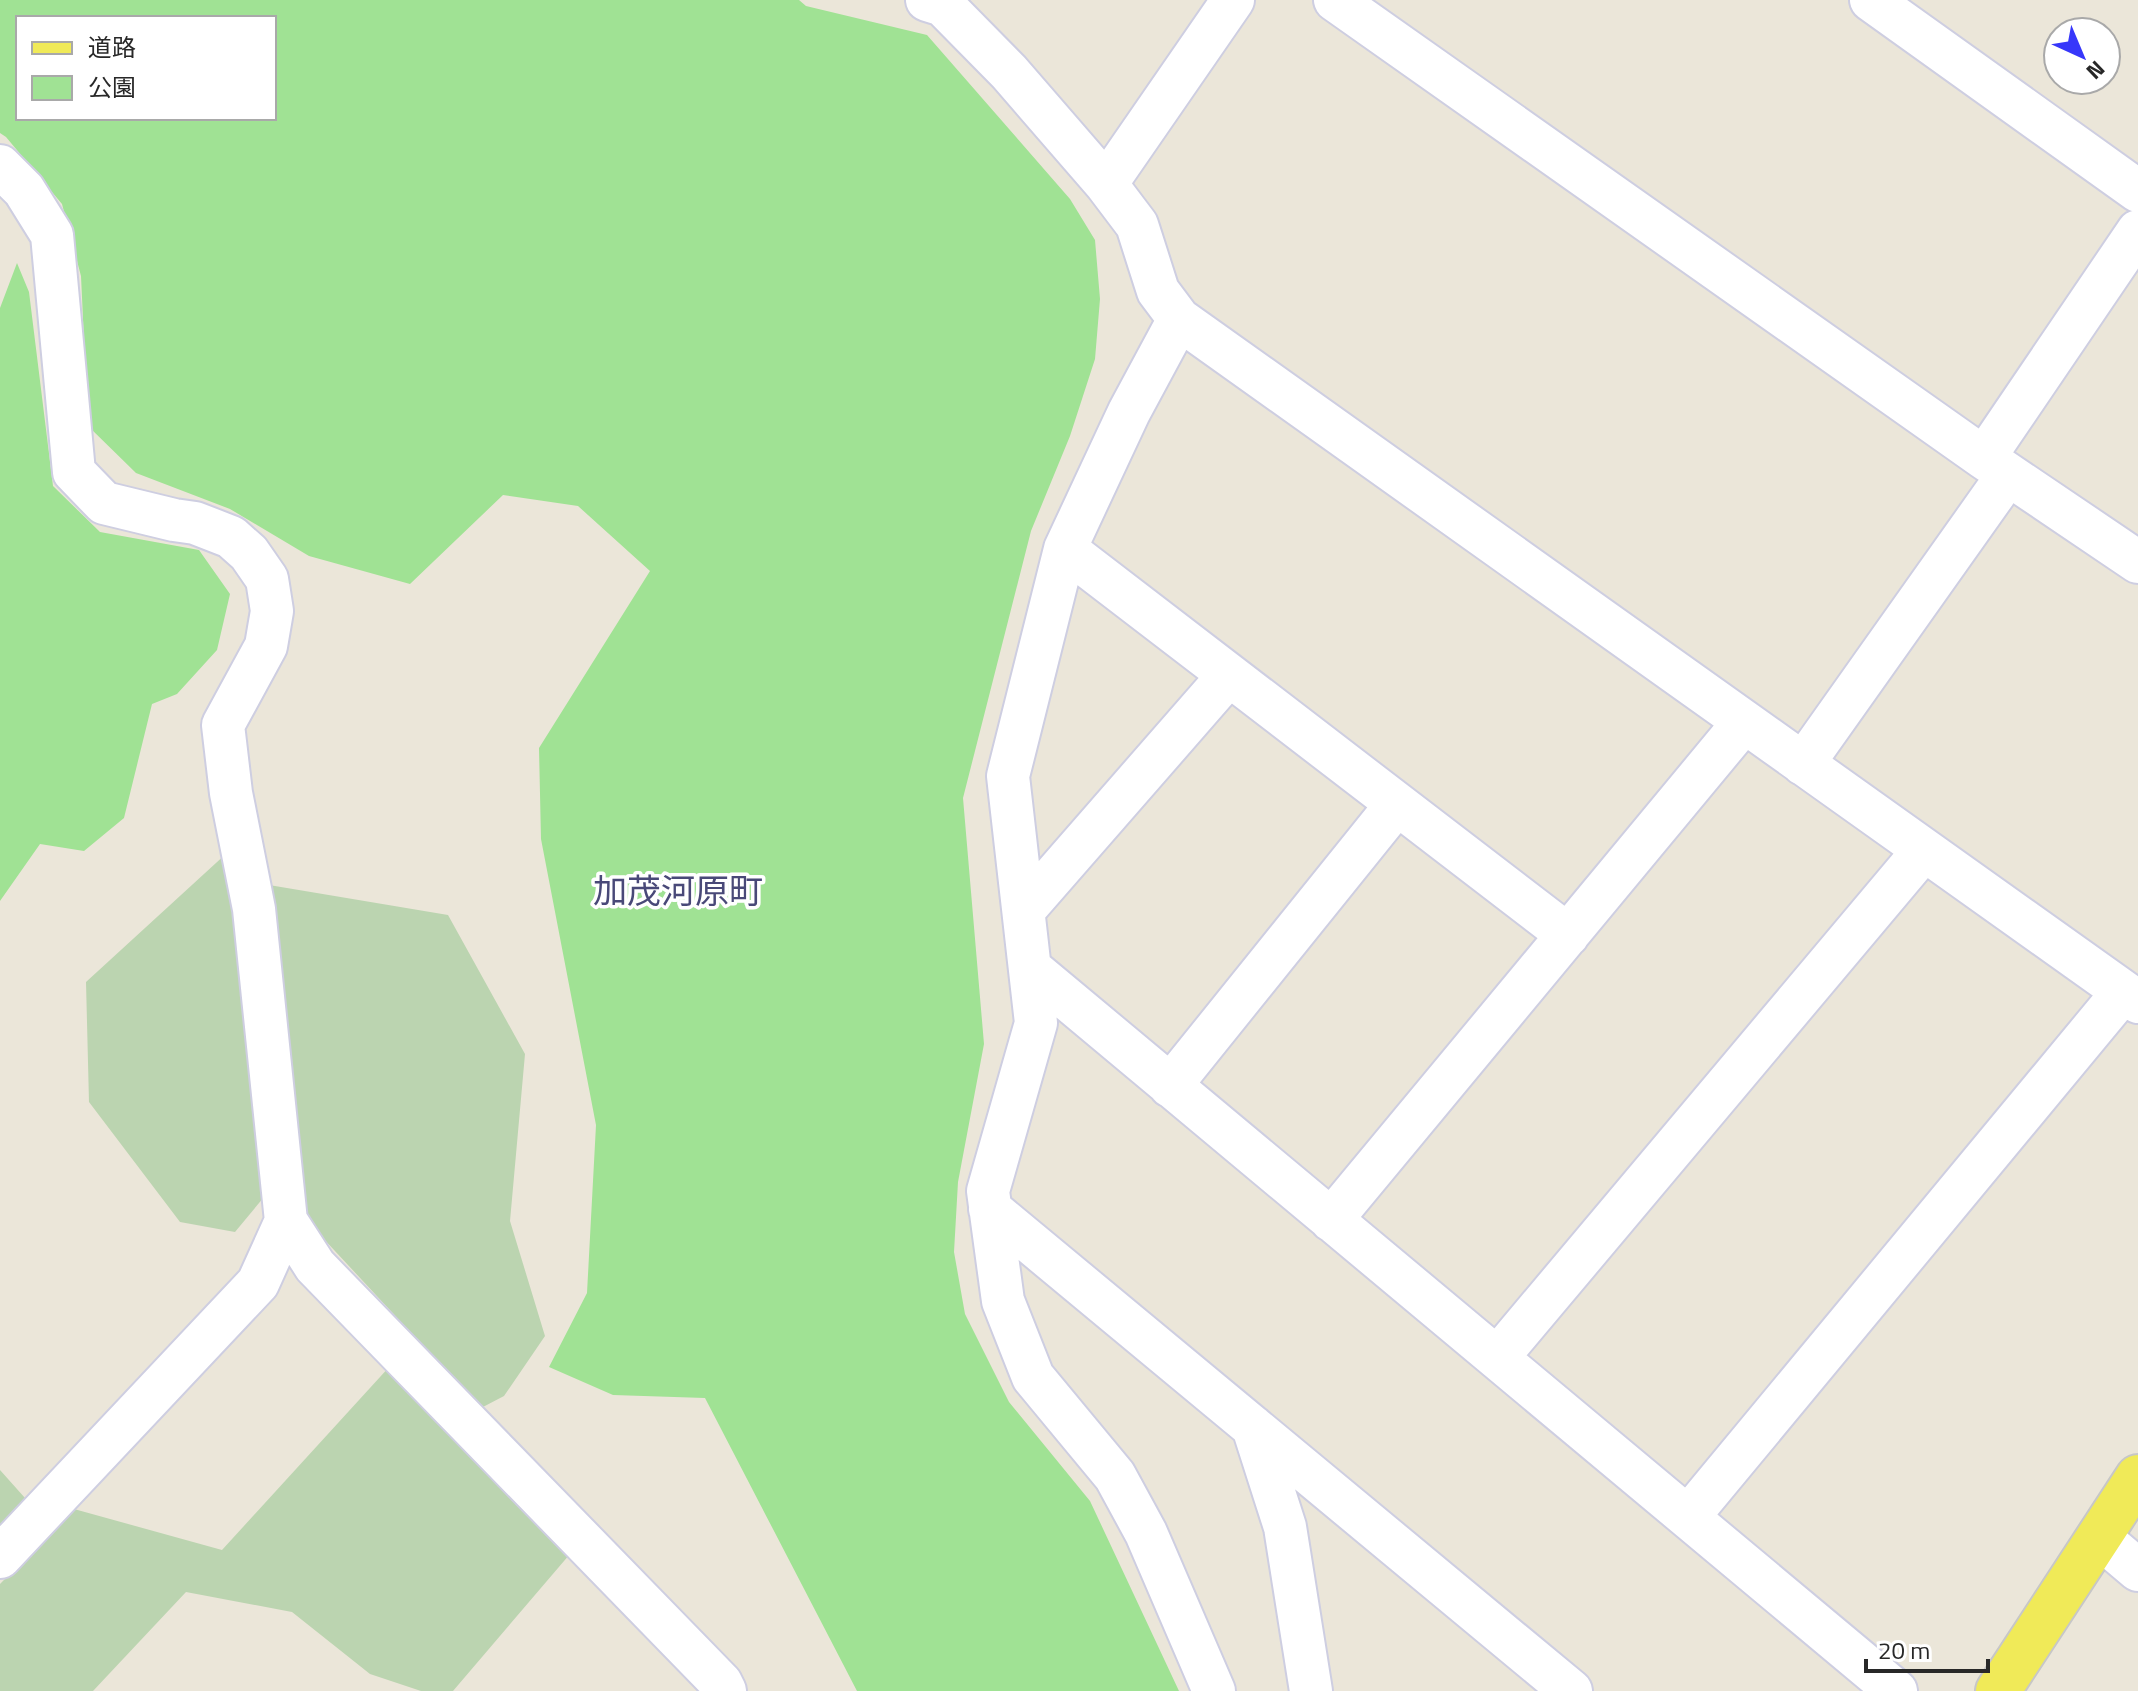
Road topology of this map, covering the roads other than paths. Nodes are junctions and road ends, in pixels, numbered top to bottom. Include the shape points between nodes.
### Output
1 (927, 0) edge
2 (1233, 0) edge
3 (1335, 0) edge
4 (1871, 0) edge
5 (1914, 12) edge
6 (0, 166) edge
7 (1106, 184) junction
8 (2138, 191) edge
9 (2138, 231) edge
10 (1179, 319) junction
11 (1989, 475) junction
12 (1065, 549) junction
13 (2138, 562) edge
14 (1229, 675) junction
15 (1744, 722) junction
16 (1803, 764) junction
17 (1397, 804) junction
18 (1924, 850) junction
19 (1024, 910) junction
20 (1568, 935) junction
21 (1030, 968) junction
22 (2130, 997) edge
23 (1170, 1086) junction
24 (990, 1209) junction
25 (1331, 1220) junction
26 (286, 1221) junction
27 (1497, 1358) junction
28 (1253, 1427) junction
29 (2138, 1477) edge
30 (1688, 1517) junction
31 (2099, 1537) junction
32 (0, 1557) edge
33 (2138, 1570) edge
34 (725, 1691) edge
35 (1214, 1691) edge
36 (1311, 1691) edge
37 (1571, 1691) edge
38 (1896, 1691) edge
39 (1998, 1691) edge

1 - 7 street via 943,5 1009,72
2 - 7 street
3 - 11 street
4 - 5 street
5 - 8 street
6 - 26 street via 24,190 52,235 74,472 104,503 195,523 231,537 267,579 272,611 266,646 223,725 254,909
7 - 10 street via 1137,225 1158,291
9 - 11 street
10 - 12 street
10 - 15 street
11 - 13 street
11 - 16 street
12 - 14 street
12 - 19 street via 1008,776
14 - 17 street
14 - 19 street
15 - 16 street
15 - 20 street
16 - 18 street
17 - 20 street
17 - 23 street
18 - 22 street
18 - 27 street
19 - 21 street
20 - 25 street
21 - 23 street
21 - 24 street via 1036,1023 988,1191
22 - 30 street
23 - 25 street
24 - 28 street
24 - 35 street via 1003,1301 1033,1377 1115,1476 1146,1533
25 - 27 street
26 - 32 street via 258,1283
26 - 34 street via 315,1266
27 - 30 street
28 - 36 street via 1285,1527
28 - 37 street
29 - 31 main road
30 - 38 street
31 - 33 street
31 - 39 main road

